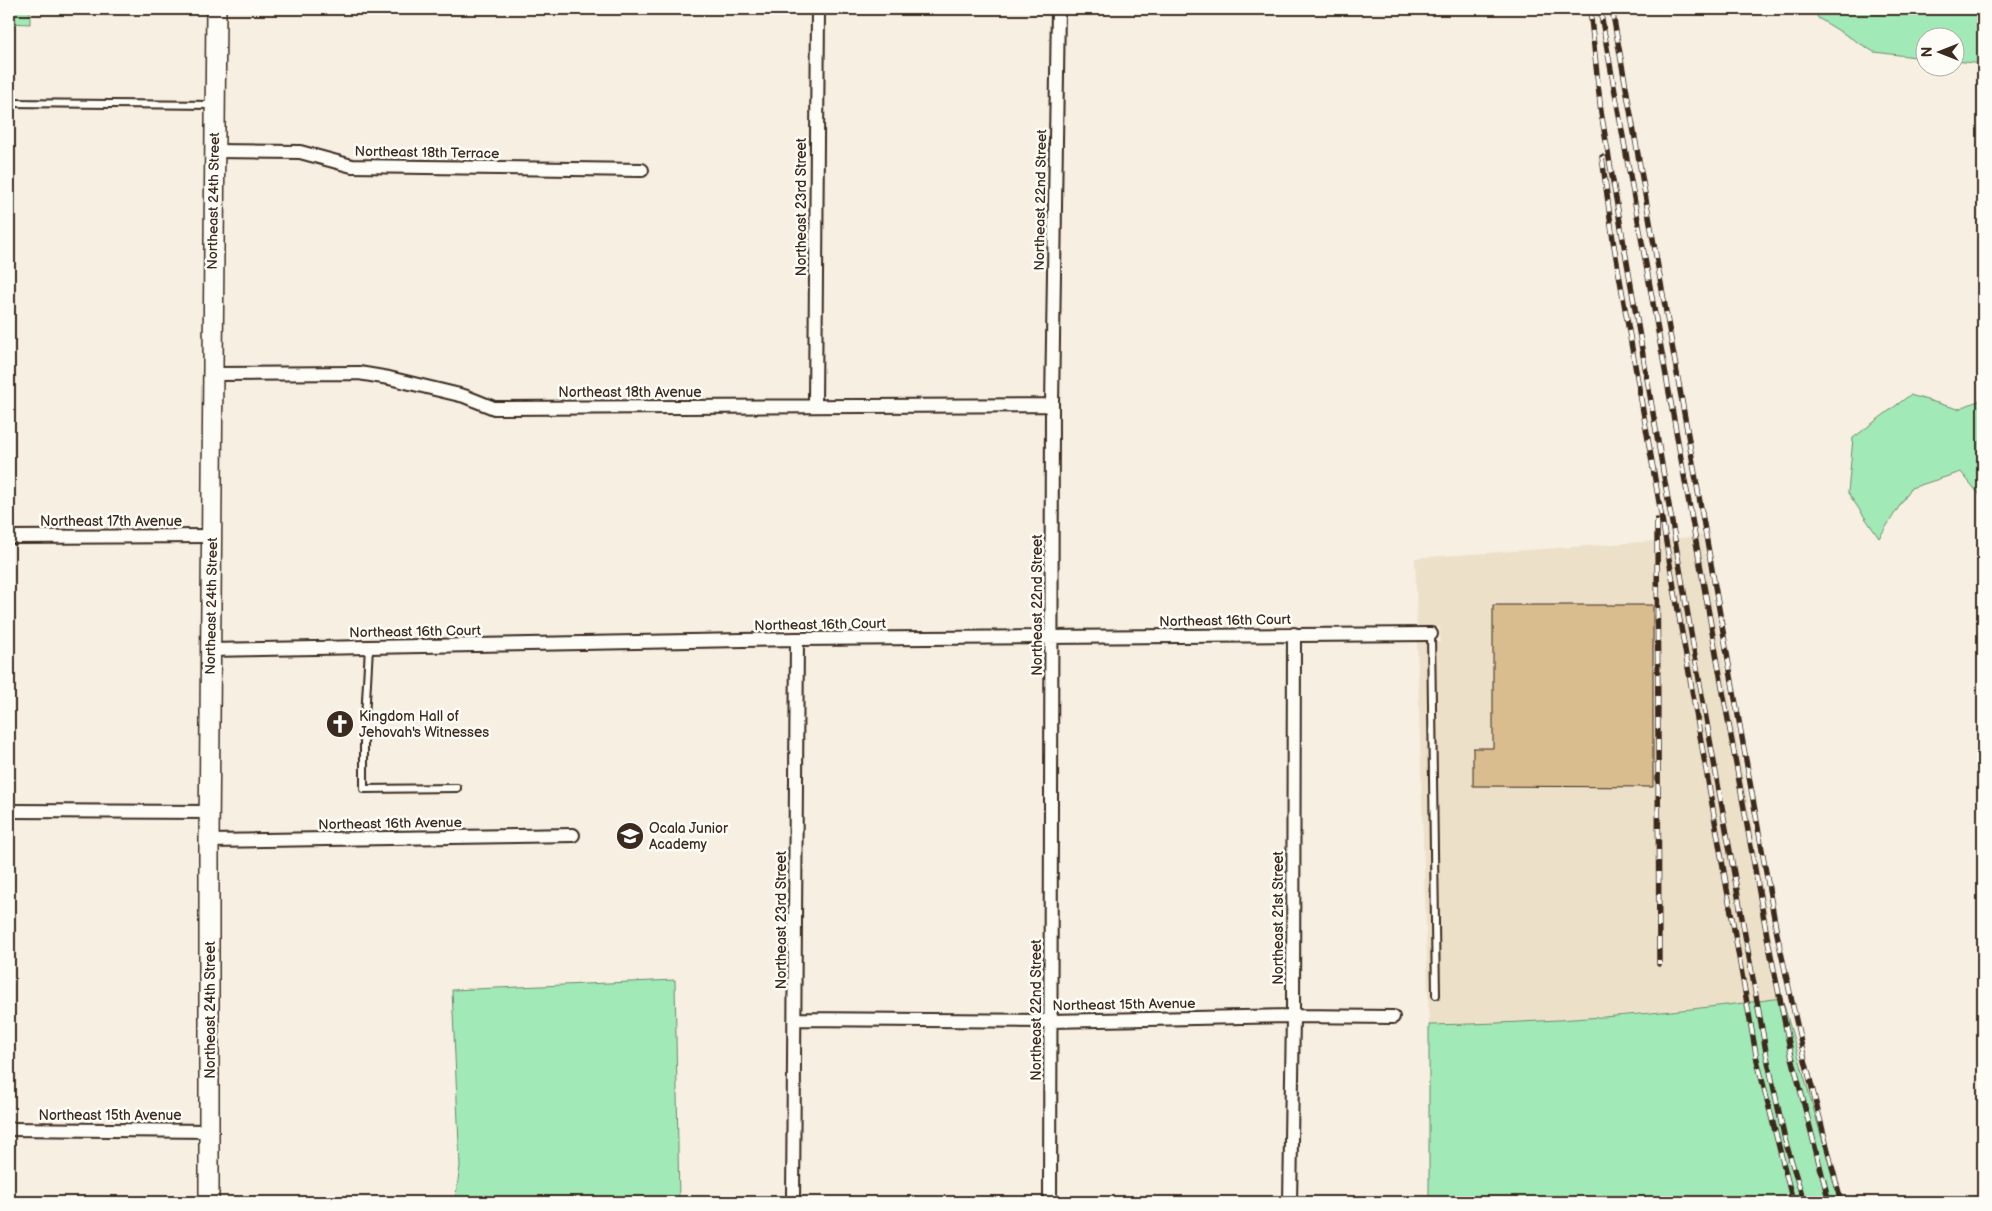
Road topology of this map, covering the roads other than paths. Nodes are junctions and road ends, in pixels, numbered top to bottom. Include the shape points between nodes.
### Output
1 (216, 9) edge
2 (818, 9) edge
3 (1058, 9) edge
4 (9, 104) edge
5 (214, 105) junction
6 (214, 151) junction
7 (642, 170) dead end
8 (212, 374) junction
9 (1052, 405) junction
10 (814, 406) junction
11 (213, 536) junction
12 (9, 537) edge
13 (1294, 634) junction
14 (1431, 634) joint
15 (1052, 637) junction
16 (797, 639) junction
17 (369, 647) junction
18 (210, 650) junction
19 (365, 718) dead end
20 (364, 739) dead end
21 (456, 788) dead end
22 (9, 811) edge
23 (210, 812) junction
24 (572, 834) dead end
25 (209, 841) junction
26 (1436, 995) dead end
27 (1293, 1016) junction
28 (1393, 1017) dead end
29 (795, 1019) junction
30 (1050, 1021) junction
31 (9, 1129) edge
32 (210, 1131) junction
33 (209, 1202) edge
34 (793, 1202) edge
35 (1050, 1202) edge
36 (1290, 1202) edge

1 - 5 street, Northeast 24th Street
2 - 10 street, Northeast 23rd Street
3 - 9 street, Northeast 22nd Street
4 - 5 lane
5 - 6 street, Northeast 24th Street
6 - 7 street, Northeast 18th Terrace via 300,152 352,166
6 - 8 street, Northeast 24th Street
8 - 10 street, Northeast 18th Avenue via 359,373 464,396 494,408
8 - 11 street, Northeast 24th Street
9 - 10 street, Northeast 18th Avenue
9 - 15 street, Northeast 22nd Street
11 - 12 street, Northeast 17th Avenue
11 - 18 street, Northeast 24th Street
13 - 14 street, Northeast 16th Court
13 - 15 street, Northeast 16th Court
13 - 27 street, Northeast 21st Street
14 - 26 lane
15 - 16 street, Northeast 16th Court
15 - 30 street, Northeast 22nd Street
16 - 17 street, Northeast 16th Court
16 - 29 street, Northeast 23rd Street
17 - 18 street, Northeast 16th Court
17 - 19 lane
18 - 23 street, Northeast 24th Street
20 - 21 lane via 364,789
22 - 23 street
23 - 25 street, Northeast 24th Street
24 - 25 street, Northeast 16th Avenue
25 - 32 street, Northeast 24th Street
27 - 28 street, Northeast 15th Avenue
27 - 30 street, Northeast 15th Avenue
27 - 36 street, Northeast 21st Street
29 - 30 street, Northeast 15th Avenue
29 - 34 street, Northeast 23rd Street
30 - 35 street, Northeast 22nd Street
31 - 32 street, Northeast 15th Avenue
32 - 33 street, Northeast 24th Street

